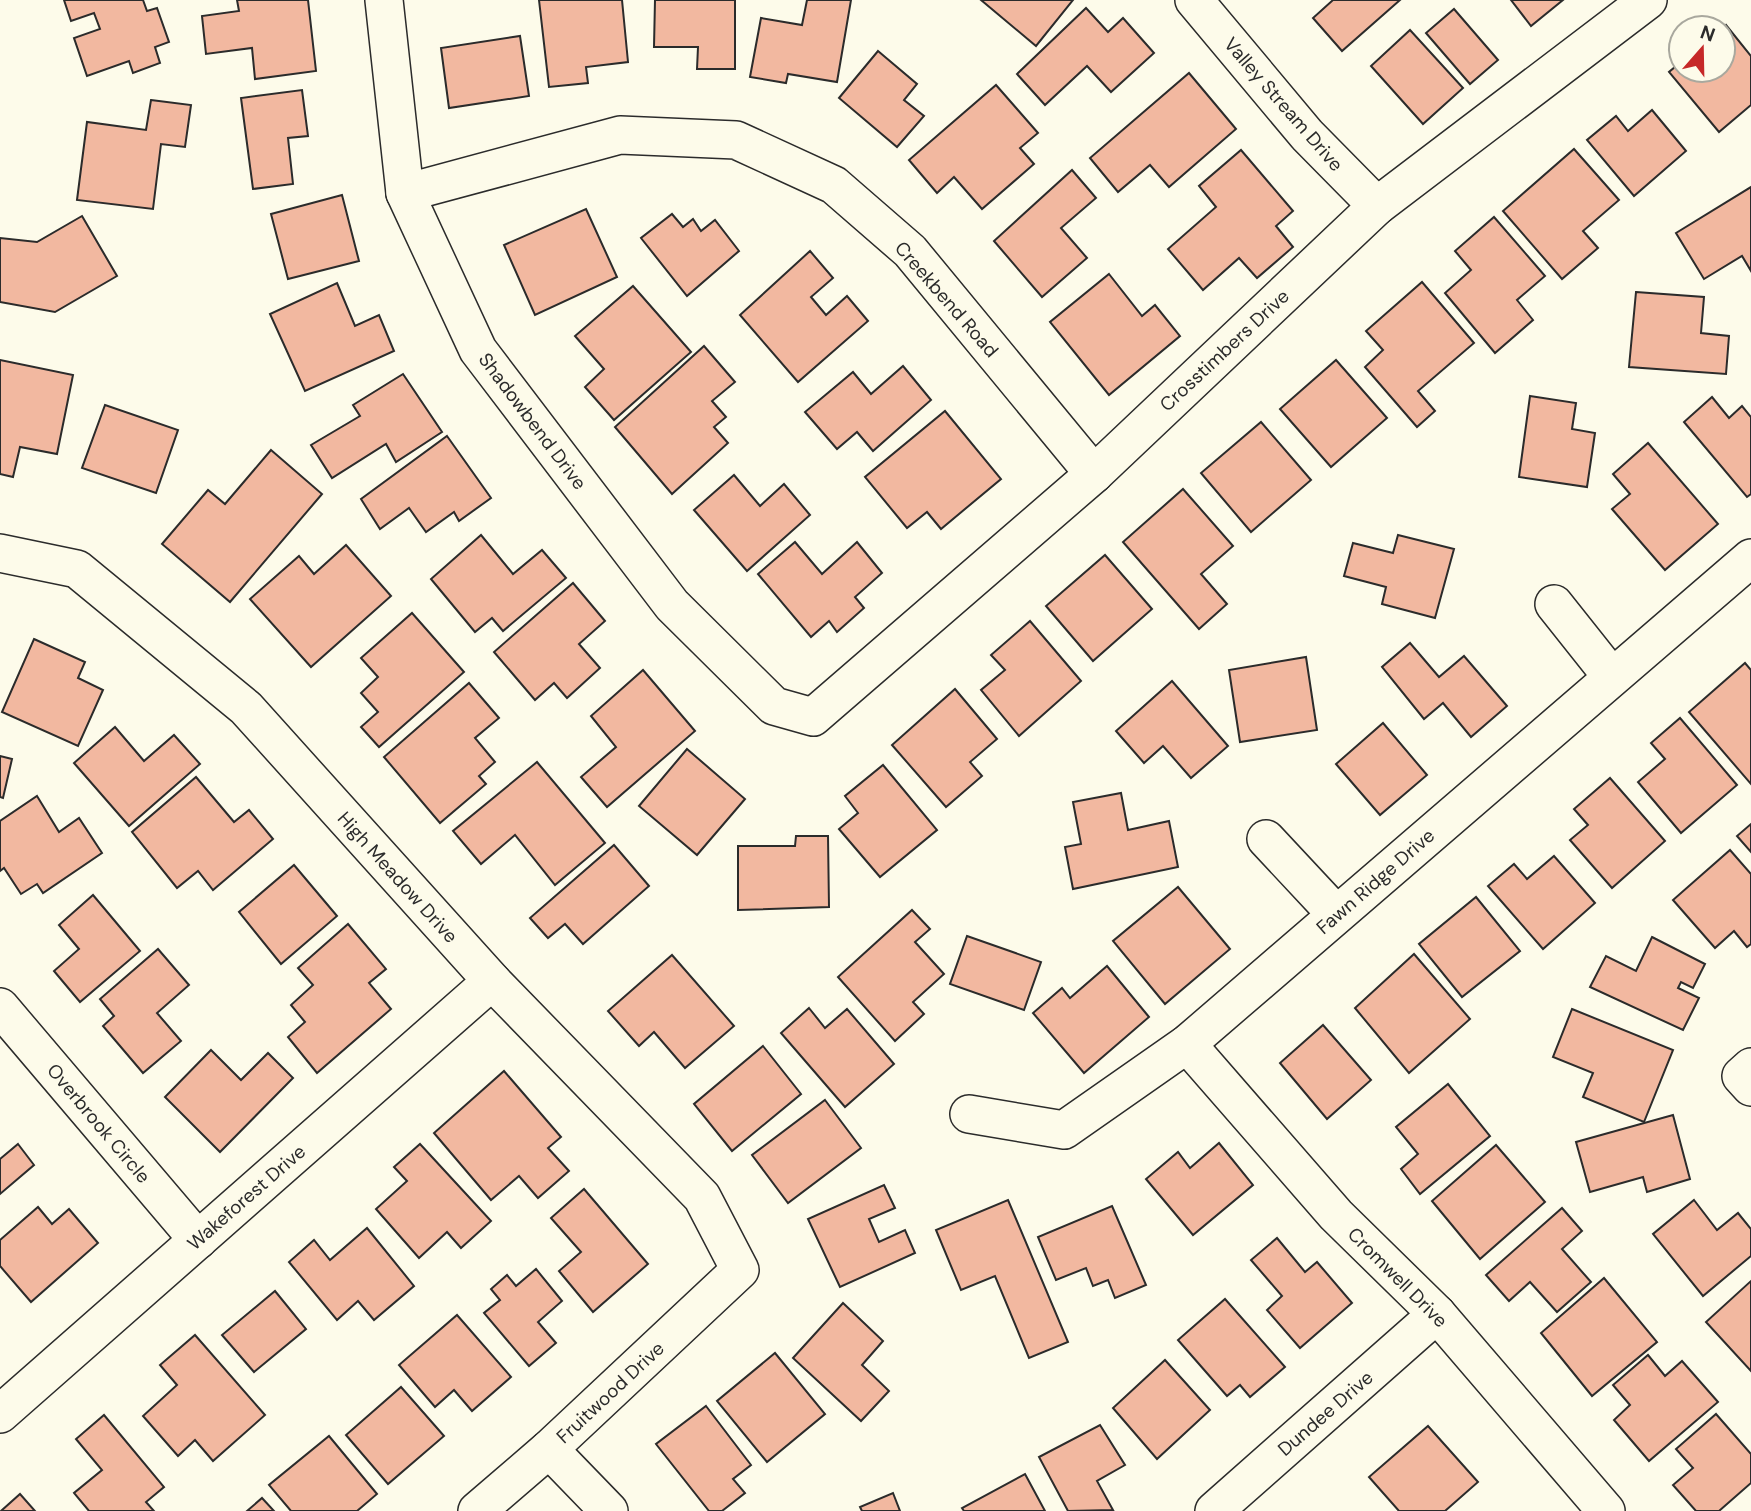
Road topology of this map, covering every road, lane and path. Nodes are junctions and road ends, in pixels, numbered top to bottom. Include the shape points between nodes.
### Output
1 (384, 0) edge
2 (1194, 0) edge
3 (1648, 0) edge
4 (405, 193) junction
5 (1377, 206) junction
6 (1094, 474) junction
7 (0, 553) edge
8 (1751, 558) edge
9 (1554, 604) dead end
10 (1612, 677) junction
11 (813, 717) joint
12 (1266, 839) dead end
13 (1336, 914) junction
14 (492, 981) junction
15 (0, 1007) edge
16 (1187, 1044) junction
17 (969, 1114) dead end
18 (198, 1240) junction
19 (740, 1270) joint
20 (1437, 1314) junction
21 (0, 1414) edge
22 (549, 1449) junction
23 (477, 1511) edge
24 (609, 1511) edge
25 (1214, 1511) edge
26 (1606, 1511) edge

1 - 4 street, Shadowbend Drive
2 - 5 street, Valley Stream Drive via 1307,135
3 - 5 street, Crosstimbers Drive
4 - 6 street, Creekbend Road via 620,135 736,140 834,185 910,251
4 - 11 street, Shadowbend Drive via 478,351 672,605 774,706
5 - 6 street, Crosstimbers Drive
6 - 11 street, Crosstimbers Drive
7 - 14 street, High Meadow Drive via 77,569 246,708
8 - 10 street, Fawn Ridge Drive
9 - 10 street
10 - 13 street, Fawn Ridge Drive
12 - 13 street
13 - 16 street, Fawn Ridge Drive
14 - 18 street, Wakeforest Drive
14 - 19 street, High Meadow Drive via 702,1197
15 - 18 street, Overbrook Circle
16 - 17 street, Fawn Ridge Drive via 1063,1130
16 - 20 street, Cromwell Drive via 1336,1214
18 - 21 street, Wakeforest Drive
19 - 22 street, Fruitwood Drive
20 - 25 street, Dundee Drive
20 - 26 street, Cromwell Drive
22 - 23 street, Fruitwood Drive
22 - 24 street

